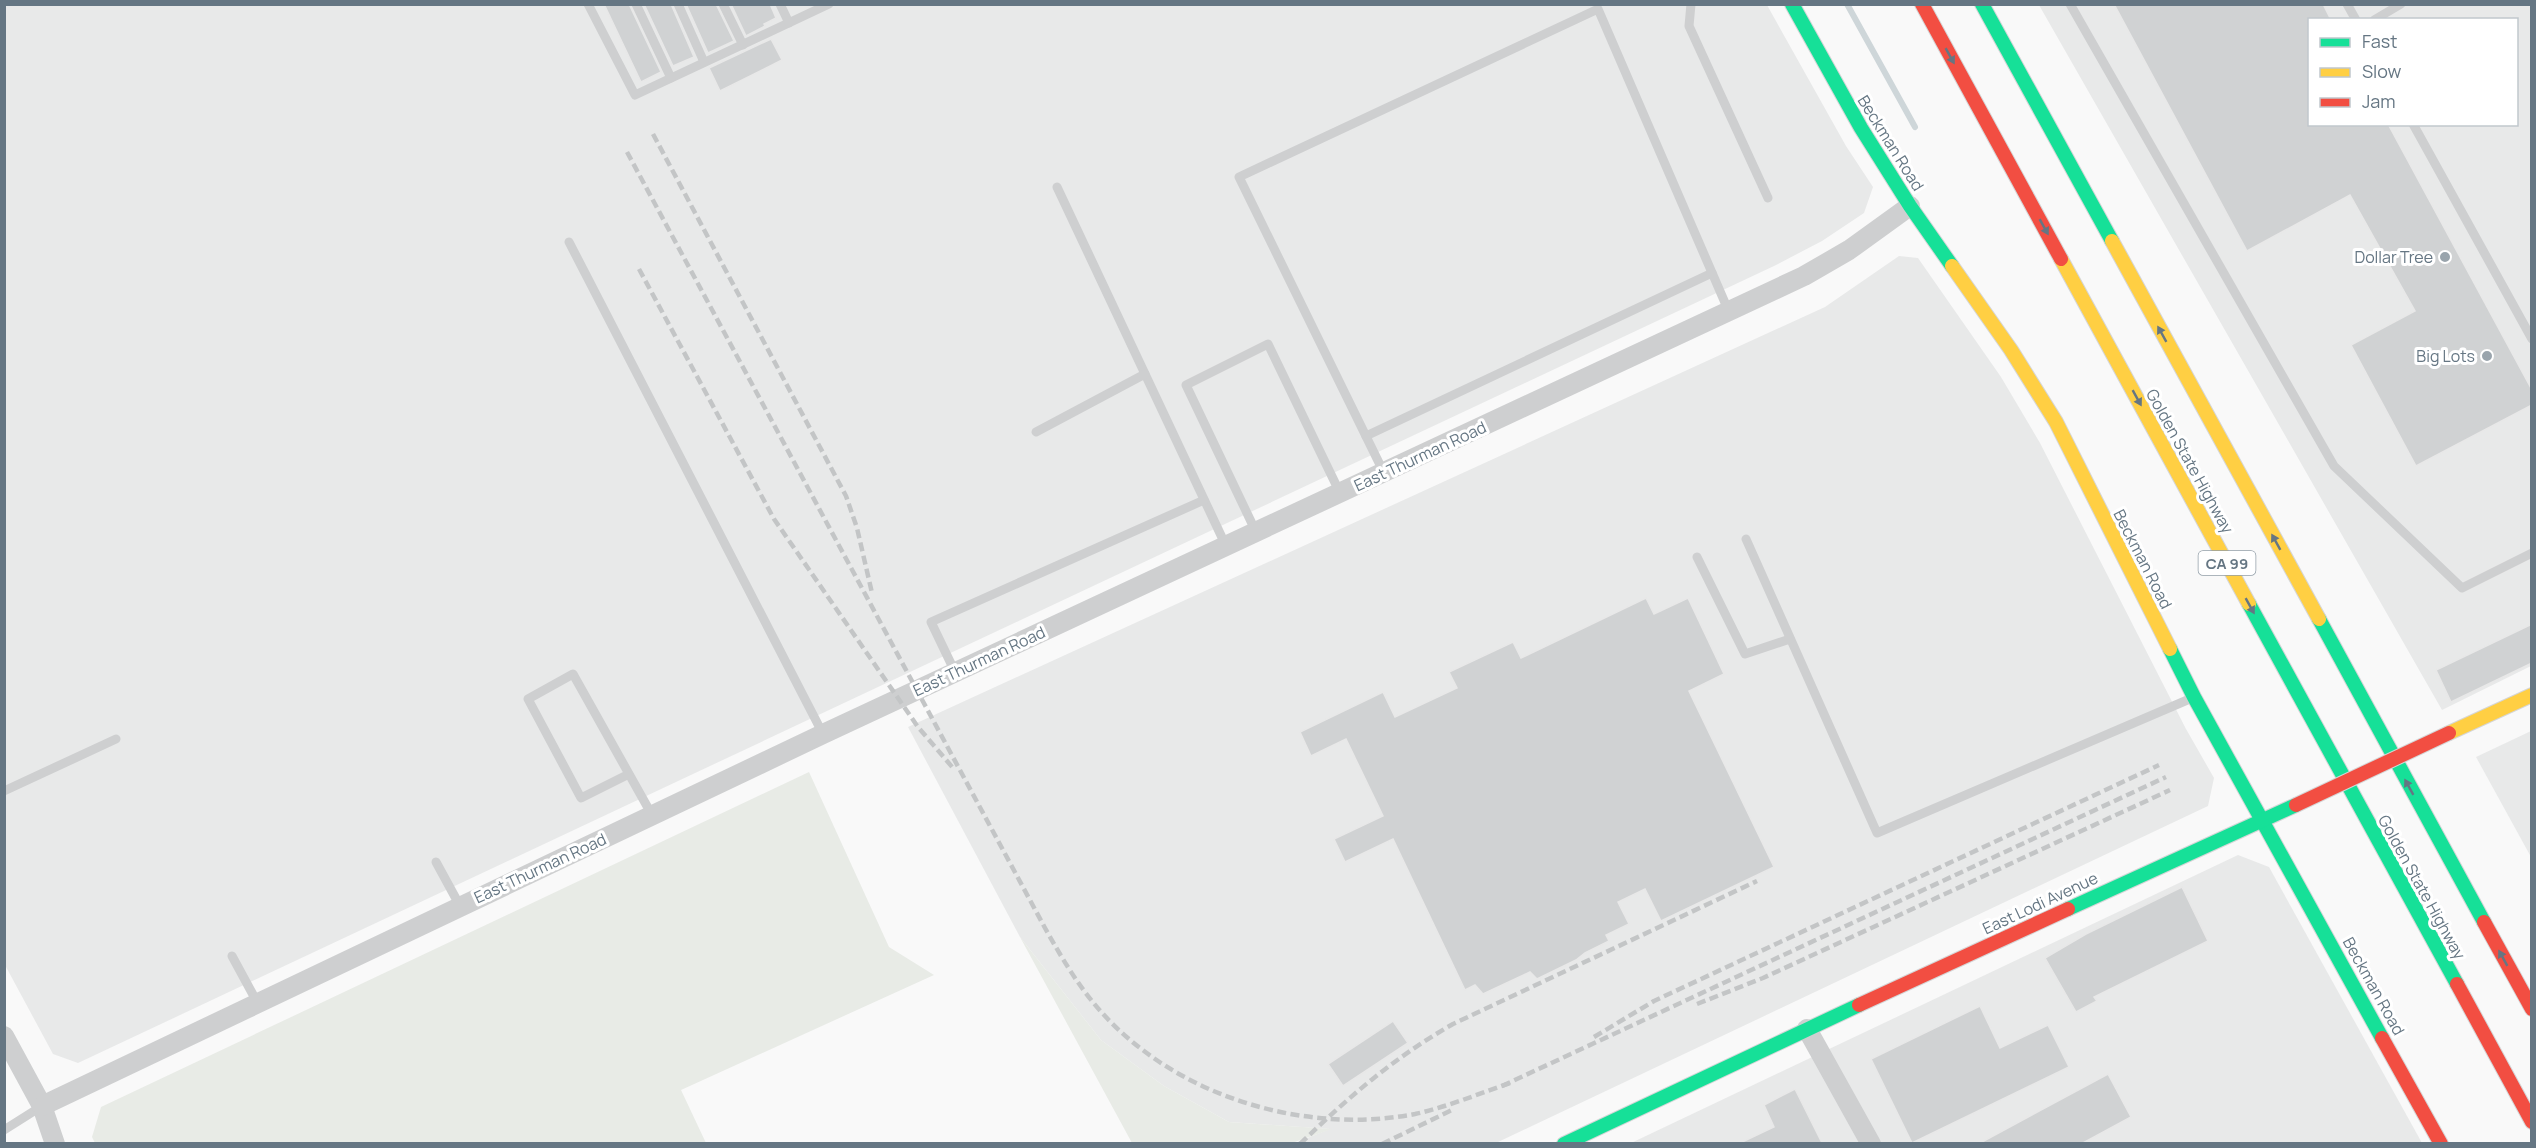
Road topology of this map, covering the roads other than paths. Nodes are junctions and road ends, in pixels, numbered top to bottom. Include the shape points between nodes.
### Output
1 (588, 4) edge
2 (636, 4) edge
3 (678, 4) edge
4 (723, 4) edge
5 (780, 4) edge
6 (829, 4) edge
7 (1691, 4) edge
8 (1792, 4) edge
9 (1922, 4) edge
10 (1982, 4) edge
11 (2070, 4) edge
12 (2347, 4) edge
13 (2401, 4) edge
14 (2355, 18) edge
15 (2377, 18) edge
16 (789, 23) junction
17 (743, 45) junction
18 (704, 62) junction
19 (671, 78) junction
20 (2414, 126) edge
21 (1057, 188) dead end
22 (1768, 198) dead end
23 (1910, 206) junction
24 (569, 242) dead end
25 (1712, 273) junction
26 (1729, 312) junction
27 (2532, 339) edge
28 (1145, 374) junction
29 (1036, 432) dead end
30 (1366, 436) junction
31 (1384, 472) junction
32 (1340, 493) junction
33 (1204, 500) junction
34 (1256, 532) junction
35 (1746, 539) dead end
36 (1226, 546) junction
37 (2532, 553) edge
38 (1697, 557) dead end
39 (1790, 639) junction
40 (956, 672) junction
41 (2532, 695) edge
42 (2194, 697) junction
43 (823, 734) junction
44 (116, 739) dead end
45 (629, 774) junction
46 (4, 791) edge
47 (652, 815) junction
48 (2262, 819) junction
49 (436, 862) dead end
50 (460, 906) junction
51 (232, 956) dead end
52 (257, 1002) junction
53 (2532, 1009) edge
54 (1807, 1029) junction
55 (4, 1036) edge
56 (42, 1106) junction
57 (2532, 1122) edge
58 (4, 1130) edge
59 (55, 1143) edge
60 (1564, 1143) edge
61 (1871, 1143) edge
62 (2441, 1143) edge

1 - 19 lane via 635,95
2 - 19 lane
3 - 18 lane
4 - 17 lane
5 - 16 lane
6 - 16 lane
7 - 22 lane via 1689,26
8 - 23 main road, Beckman Road
9 -> 57 main road, Golden State Highway / CA 99
53 -> 10 main road, CA 99
11 - 37 lane via 2334,466 2462,588
12 - 14 lane
13 - 15 lane
16 - 17 lane
17 - 18 lane
18 - 19 lane
20 - 27 lane
21 - 28 lane
23 - 26 street, East Thurman Road via 1840,255
23 - 42 main road, Beckman Road via 2056,422
24 - 43 lane
25 - 26 lane
25 - 30 lane
25 - 30 lane via 1598,9 1239,177
26 - 31 street, East Thurman Road
28 - 29 lane
28 - 33 lane
30 - 31 lane
31 - 32 street, East Thurman Road
32 - 34 street, East Thurman Road
32 - 34 lane via 1268,344 1186,385
33 - 36 lane
33 - 40 lane via 931,622
34 - 36 street, East Thurman Road
35 - 39 lane
36 - 40 street, East Thurman Road
38 - 39 lane via 1745,654
39 - 42 lane via 1877,833
40 - 43 street, East Thurman Road
41 - 48 main road, East Lodi Avenue, bridge
42 - 48 main road, Beckman Road
43 - 47 street, East Thurman Road
44 - 46 lane
45 - 45 lane via 581,798 528,699 573,674
45 - 47 lane
47 - 50 street, East Thurman Road
48 - 54 main road, East Lodi Avenue
48 - 62 main road, Beckman Road
49 - 50 lane
50 - 52 street, East Thurman Road
51 - 52 lane
52 - 56 street, East Thurman Road
54 - 60 main road, East Lodi Avenue
54 - 61 street
55 - 56 street
56 - 58 lane
56 - 59 street

